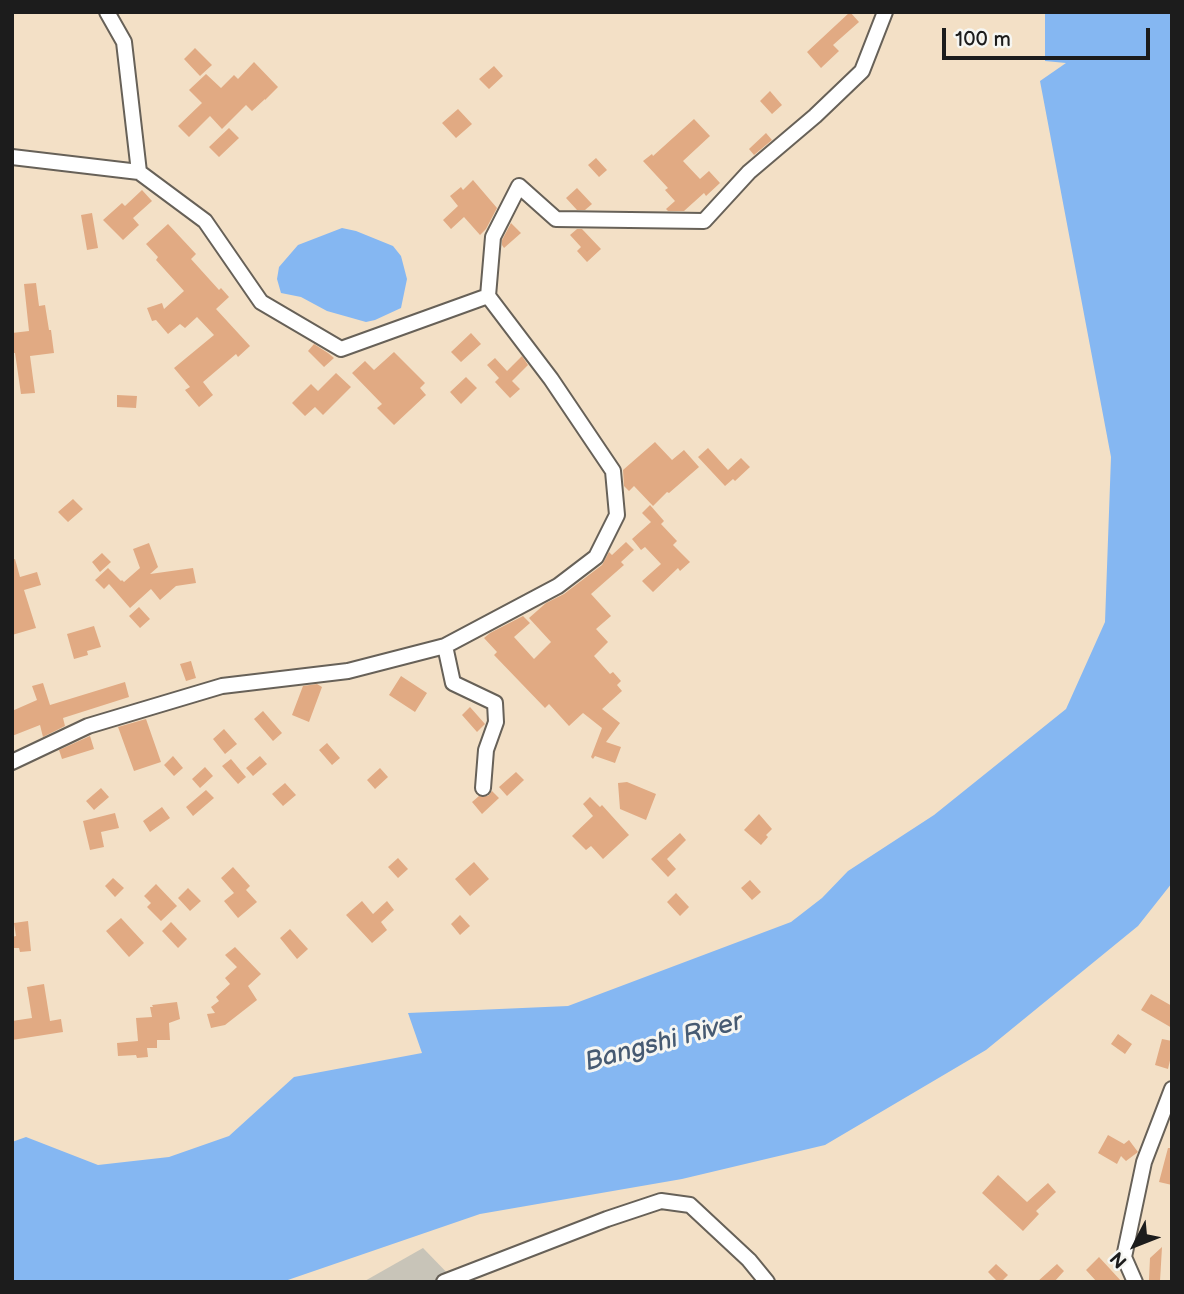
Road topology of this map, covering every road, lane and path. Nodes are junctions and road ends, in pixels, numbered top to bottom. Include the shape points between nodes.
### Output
1 (107, 12) edge
2 (885, 12) edge
3 (12, 157) edge
4 (139, 172) junction
5 (488, 296) junction
6 (445, 646) junction
7 (12, 762) edge
8 (483, 788) dead end
9 (1172, 1089) edge
10 (444, 1282) edge
11 (767, 1282) edge
12 (1135, 1282) edge

1 - 4 street via 124,42
2 - 5 street via 862,71 749,172 704,221 556,219 519,186 494,237
3 - 4 street
4 - 5 street via 205,221 261,302 341,349
5 - 6 street via 613,471 617,515 596,557 558,586
6 - 7 street via 348,671 222,686 88,726
6 - 8 street via 453,682 495,703 496,722 486,750
9 - 12 street via 1144,1162 1124,1256
10 - 11 street via 662,1201 690,1205

